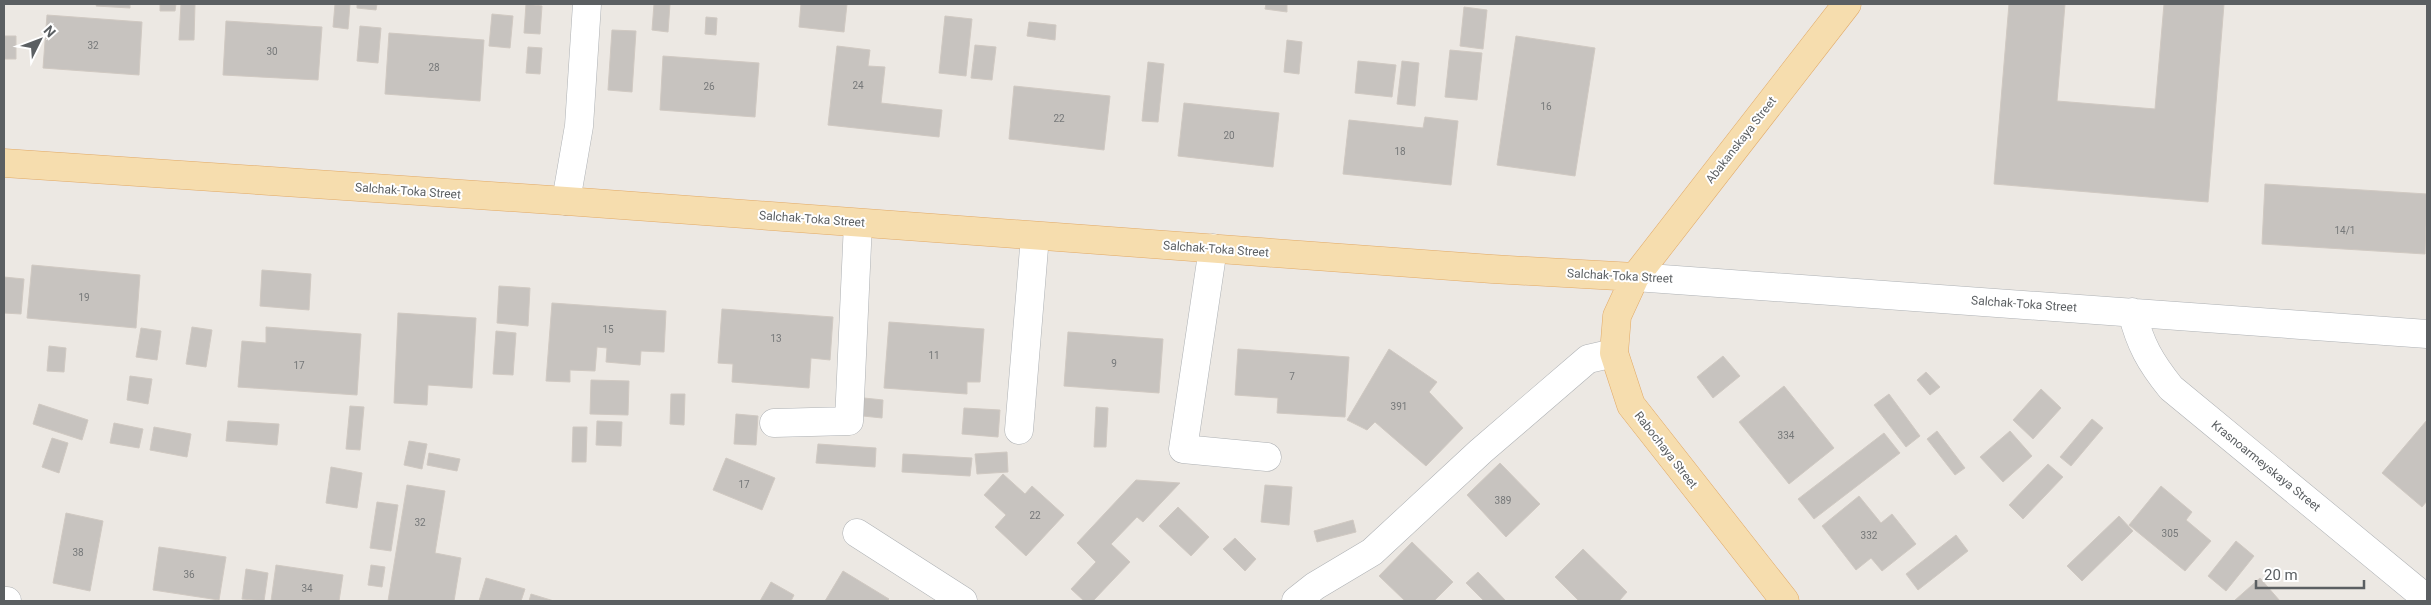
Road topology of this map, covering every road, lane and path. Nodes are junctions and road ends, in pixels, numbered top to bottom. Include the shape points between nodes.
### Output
1 (587, 4) edge
2 (1847, 4) edge
3 (4, 163) edge
4 (566, 201) junction
5 (858, 223) junction
6 (1035, 236) junction
7 (1213, 248) junction
8 (1635, 277) junction
9 (2132, 312) junction
10 (2427, 334) edge
11 (1614, 353) junction
12 (774, 423) dead end
13 (1019, 430) dead end
14 (1267, 457) dead end
15 (857, 533) dead end
16 (2427, 599) edge
17 (963, 601) edge
18 (1296, 601) edge
19 (1785, 601) edge

1 - 4 street via 579,126
2 - 8 main road, Abakanskaya Street
3 - 4 main road, Salchak-Toka Street
4 - 5 main road, Salchak-Toka Street
5 - 6 main road, Salchak-Toka Street
5 - 12 street via 850,421
6 - 7 main road, Salchak-Toka Street
6 - 13 street
7 - 8 main road, Salchak-Toka Street
7 - 14 street via 1184,449
8 - 9 street, Salchak-Toka Street
8 - 11 main road, Rabochaya Street via 1618,316
9 - 10 street, Salchak-Toka Street
9 - 16 street, Krasnoarmeyskaya Street via 2139,339 2152,364 2171,388
11 - 18 street via 1588,359 1481,451 1372,552
11 - 19 main road, Rabochaya Street via 1631,405
15 - 17 street

